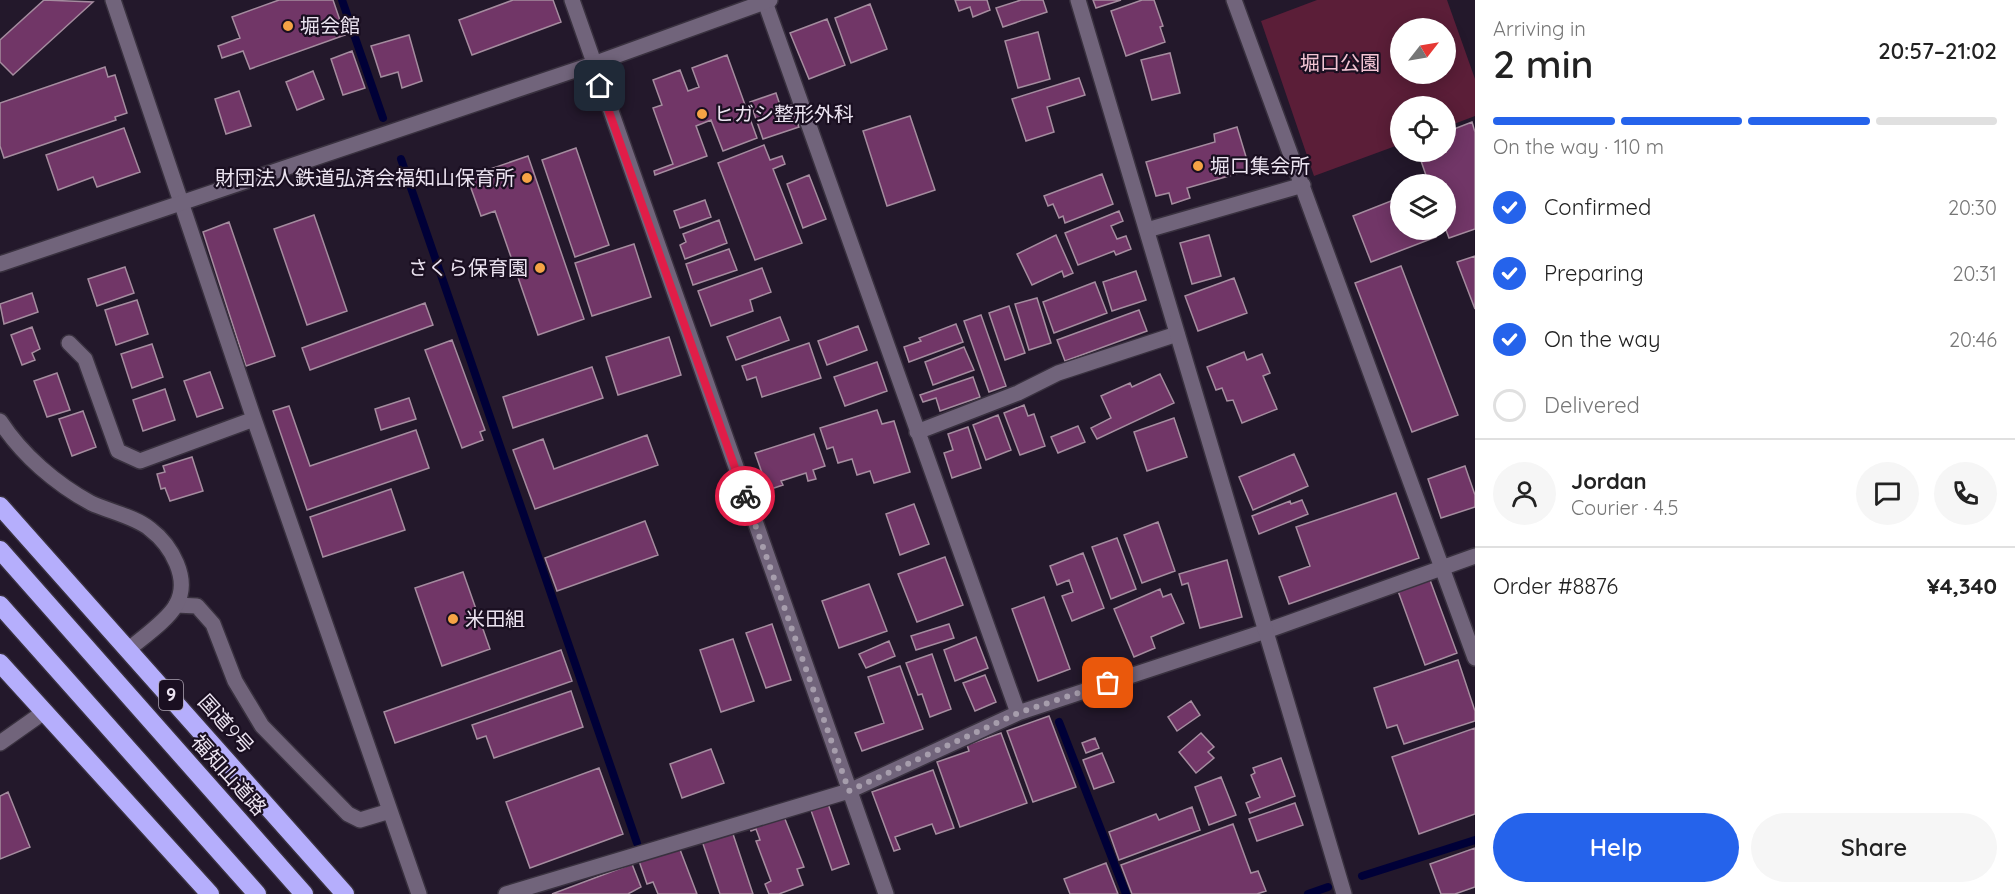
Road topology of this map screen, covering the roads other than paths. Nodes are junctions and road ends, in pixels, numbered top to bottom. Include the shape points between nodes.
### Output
1 (113, 0) edge
2 (572, 0) edge
3 (1078, 0) edge
4 (1234, 0) edge
5 (767, 1) edge
6 (592, 64) junction
7 (1303, 185) junction
8 (182, 204) junction
9 (1147, 230) junction
10 (0, 264) edge
11 (1177, 334) junction
12 (69, 343) dead end
13 (254, 419) junction
14 (0, 421) edge
15 (918, 432) junction
16 (0, 506) edge
17 (0, 550) edge
18 (1475, 556) edge
19 (1441, 568) junction
20 (0, 604) edge
21 (176, 605) junction
22 (1266, 630) junction
23 (129, 649) junction
24 (1475, 658) edge
25 (0, 663) edge
26 (44, 712) junction
27 (1018, 713) junction
28 (0, 743) edge
29 (849, 791) junction
30 (390, 812) junction
31 (210, 894) edge
32 (256, 894) edge
33 (304, 894) edge
34 (345, 894) edge
35 (419, 894) edge
36 (506, 894) edge
37 (886, 894) edge
38 (1344, 894) edge

1 - 8 street
2 - 6 street
3 - 9 street
4 - 7 street
5 - 6 street
5 - 15 street
6 - 8 street
6 - 29 street
7 - 9 street
7 - 19 street
8 - 10 street
8 - 13 street
9 - 11 street
11 - 15 street via 1058,373
11 - 22 street
12 - 13 street via 85,359 118,451 141,461
13 - 30 street
14 - 21 street via 11,438 54,479 91,502 149,527 170,549 180,574
15 - 27 street
16 - 23 highway, 国道9号 / 9
17 - 33 highway, 福知山道路 / 9
18 - 19 street
19 - 22 street
19 - 24 street
20 - 32 highway
21 - 23 street
21 - 30 street via 197,606 213,624 235,681 262,726 348,814 360,820
22 - 27 street
22 - 38 street
23 - 34 highway, 国道9号 / 9
25 - 26 highway
26 - 28 street
26 - 31 highway
27 - 29 street
29 - 36 street
29 - 37 street
30 - 35 street

